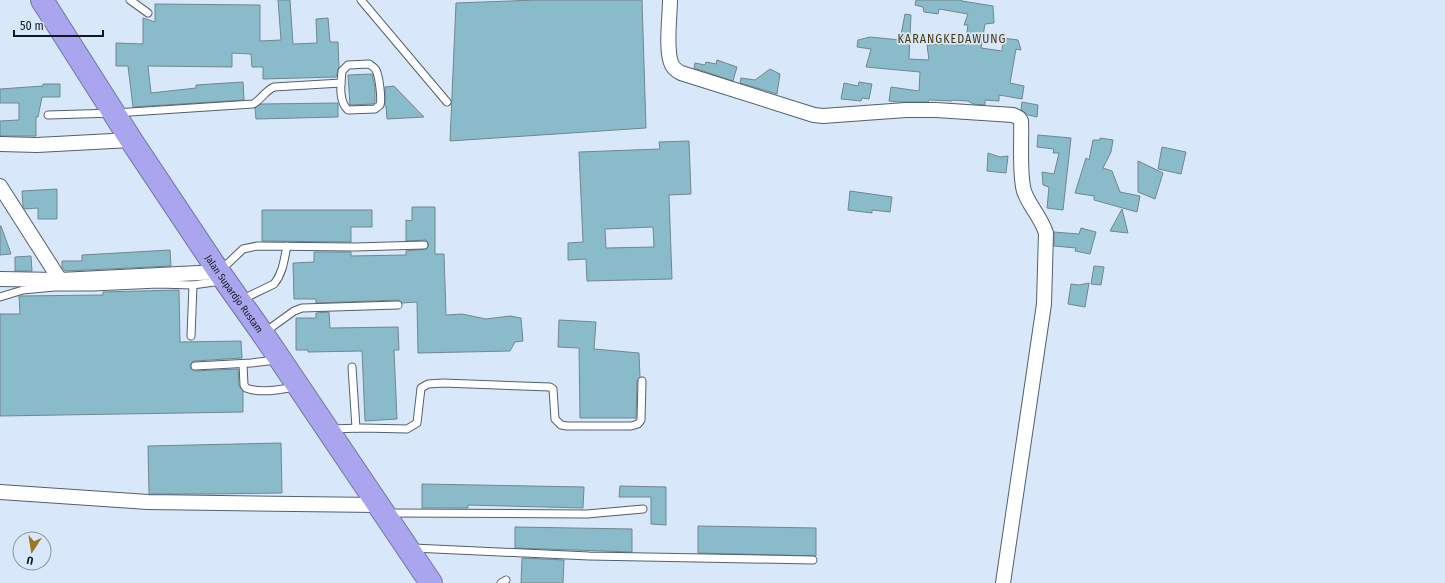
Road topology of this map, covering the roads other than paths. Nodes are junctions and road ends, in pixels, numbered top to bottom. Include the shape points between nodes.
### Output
1 (42, 0) edge
2 (130, 0) edge
3 (361, 0) edge
4 (670, 0) edge
5 (148, 13) dead end
6 (341, 83) junction
7 (447, 102) dead end
8 (115, 114) junction
9 (48, 116) dead end
10 (131, 140) junction
11 (0, 144) edge
12 (0, 186) edge
13 (424, 245) dead end
14 (286, 246) junction
15 (222, 276) junction
16 (0, 279) edge
17 (60, 280) junction
18 (192, 285) junction
19 (0, 297) edge
20 (239, 301) junction
21 (398, 305) dead end
22 (263, 334) junction
23 (191, 336) dead end
24 (280, 359) junction
25 (243, 364) junction
26 (195, 366) dead end
27 (352, 367) dead end
28 (642, 381) dead end
29 (298, 386) junction
30 (356, 428) junction
31 (327, 430) junction
32 (0, 492) edge
33 (380, 509) junction
34 (643, 509) dead end
35 (409, 548) junction
36 (813, 560) dead end
37 (431, 583) edge
38 (1003, 583) edge

1 - 8 highway, Jalan Supardjo Rustam
2 - 5 lane
3 - 7 lane
4 - 38 street via 670,61 675,69 686,75 814,115 936,110 1013,115 1019,118 1024,191 1046,233 1044,304
6 - 6 lane via 342,71 348,65 369,64 377,72 380,88 379,107 348,110 343,105
6 - 8 lane via 274,86 253,104
8 - 9 lane
8 - 10 highway, Jalan Supardjo Rustam
10 - 11 street via 37,145
10 - 15 highway, Jalan Supardjo Rustam
12 - 17 street
13 - 14 lane
14 - 15 lane via 257,246 243,249
14 - 20 lane via 283,269 278,280
15 - 17 street
15 - 18 lane
15 - 20 highway, Jalan Supardjo Rustam
16 - 17 street
18 - 19 lane via 54,287 23,290
18 - 23 lane
20 - 22 highway, Jalan Supardjo Rustam
21 - 22 lane via 302,308
22 - 24 highway, Jalan Supardjo Rustam
24 - 25 lane
24 - 29 highway, Jalan Supardjo Rustam
25 - 26 lane
25 - 29 lane via 246,388 272,391
27 - 30 lane
28 - 30 lane via 642,420 631,426 561,425 555,419 554,389 550,387 428,384 422,388 417,423 407,429
29 - 31 highway, Jalan Supardjo Rustam
30 - 31 lane
31 - 33 highway, Jalan Supardjo Rustam
32 - 33 street via 148,502
33 - 34 lane via 587,514
33 - 35 highway, Jalan Supardjo Rustam
35 - 36 lane via 589,556
35 - 37 highway, Jalan Supardjo Rustam

